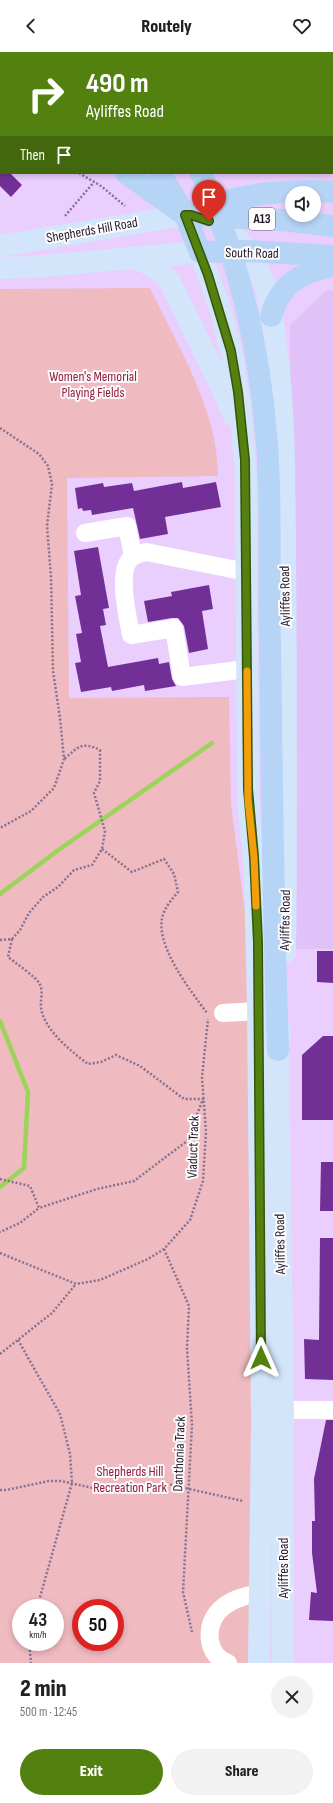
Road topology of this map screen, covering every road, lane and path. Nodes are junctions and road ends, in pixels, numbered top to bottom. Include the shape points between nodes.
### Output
1 (81, 174) edge
2 (127, 174) edge
3 (161, 174) edge
4 (201, 174) edge
5 (94, 182) junction
6 (105, 189) dead end
7 (333, 192) edge
8 (188, 215) junction
9 (59, 217) dead end
10 (333, 226) edge
11 (0, 246) edge
12 (248, 251) junction
13 (200, 252) junction
14 (172, 254) joint
15 (333, 256) edge
16 (132, 258) junction
17 (333, 266) edge
18 (0, 268) edge
19 (271, 316) junction
20 (0, 428) edge
21 (243, 436) junction
22 (85, 533) dead end
23 (133, 556) junction
24 (247, 572) junction
25 (247, 669) junction
26 (64, 759) junction
27 (0, 828) edge
28 (102, 849) junction
29 (0, 940) edge
30 (12, 940) junction
31 (258, 1011) junction
32 (216, 1014) junction
33 (278, 1050) junction
34 (203, 1099) junction
35 (0, 1179) edge
36 (39, 1208) junction
37 (0, 1232) edge
38 (164, 1249) junction
39 (0, 1253) edge
40 (76, 1284) junction
41 (18, 1340) junction
42 (0, 1354) edge
43 (261, 1410) junction
44 (283, 1410) junction
45 (333, 1410) edge
46 (72, 1483) junction
47 (189, 1488) junction
48 (0, 1490) edge
49 (247, 1502) dead end
50 (259, 1594) junction
51 (40, 1599) edge
52 (193, 1635) dead end
53 (29, 1651) edge
54 (30, 1663) edge
55 (228, 1663) edge
56 (259, 1663) edge
57 (283, 1663) edge

1 - 5 path
2 - 8 highway
3 - 8 highway
4 - 33 highway via 237,274 251,330 265,417
5 - 6 path
5 - 9 path via 66,216
7 - 8 highway via 300,192 242,198 218,203
8 - 10 highway, A13 via 282,220
8 - 11 main road, Shepherds Hill Road
8 - 12 main road, Ayliffes Road via 225,229
8 - 13 highway, Ayliffes Road
12 - 13 highway, South Road
12 - 15 highway, South Road
12 - 19 main road, Ayliffes Road via 258,266 264,282
13 - 14 main road, South Road
13 - 21 main road, Ayliffes Road via 220,308 231,351 237,379
14 - 16 main road, Shepherds Hill Road
16 - 18 main road, Shepherds Hill Road
16 - 21 main road via 153,265 170,282
17 - 19 highway via 306,274 286,287 277,299
19 - 33 main road, Ayliffes Road via 283,425 286,691 285,952
20 - 26 path via 39,454 48,466 52,484 47,526 52,577 53,671
21 - 24 main road, Ayliffes Road
22 - 23 street via 127,526
23 - 24 street via 146,552
23 - 25 street via 125,567 124,591 131,636 174,628 182,677
24 - 25 main road, Ayliffes Road
25 - 31 main road, Ayliffes Road via 248,800 255,873
26 - 27 path via 54,788 31,812
26 - 28 path via 82,745 100,750 100,781 94,793 105,831
28 - 30 path via 92,865 74,870 58,887 43,897
28 - 32 path via 132,872 164,859 174,874 178,892 164,911 162,928 167,950 174,966
29 - 30 path
30 - 34 path via 8,957 39,983 42,995 41,1008 47,1022 69,1050 88,1064 116,1055 140,1066 184,1100
31 - 32 street
31 - 43 main road, Ayliffes Road
32 - 34 path, Viaduct Track via 202,1077
33 - 44 main road, Ayliffes Road
34 - 36 path via 187,1141 134,1181 97,1189
34 - 38 path, Viaduct Track via 206,1132 203,1181 190,1220
35 - 36 path via 30,1186
36 - 37 path via 20,1223
38 - 40 path, Viaduct Track via 148,1259 100,1280
38 - 47 path, Danthonia Track via 189,1306 187,1348 192,1425
39 - 40 path
40 - 41 path via 52,1313
41 - 42 path
41 - 46 path via 60,1414 70,1454
43 - 44 street
43 - 50 main road, Ayliffes Road
44 - 45 street
44 - 57 main road, Ayliffes Road
46 - 47 path via 93,1488 125,1489 167,1484
46 - 48 path via 49,1481
46 - 51 path
47 - 49 path
47 - 52 path, Danthonia Track via 183,1592
50 - 55 street via 247,1594 223,1608 214,1618 209,1638 212,1649 217,1657
50 - 56 main road, Ayliffes Road
53 - 54 path

